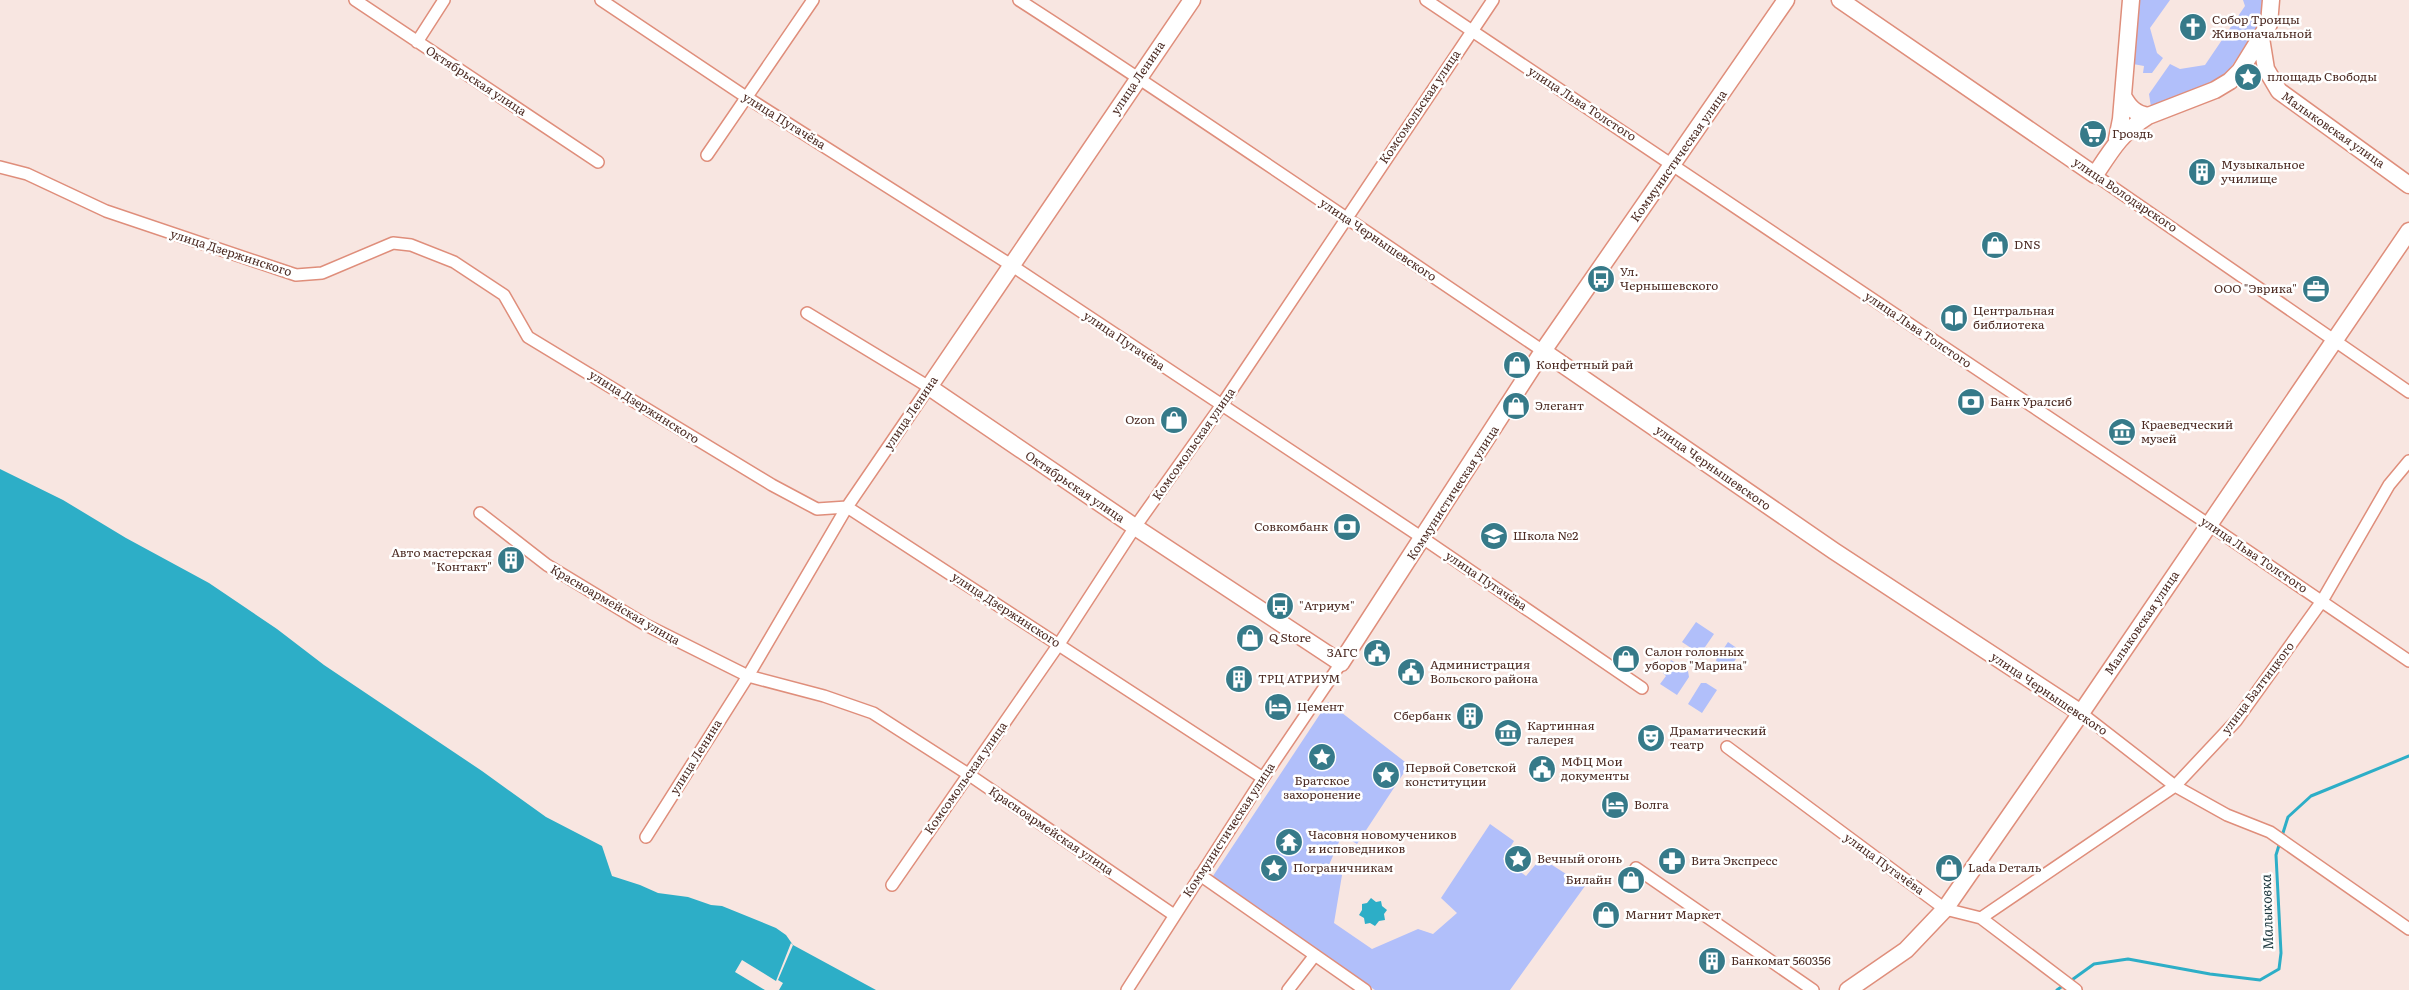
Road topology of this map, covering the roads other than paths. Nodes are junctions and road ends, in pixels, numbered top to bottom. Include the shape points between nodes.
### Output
1 (355, 0) edge
2 (444, 0) edge
3 (601, 0) edge
4 (813, 0) edge
5 (1019, 0) edge
6 (1192, 0) edge
7 (1426, 0) edge
8 (1493, 0) edge
9 (1786, 0) edge
10 (1840, 0) edge
11 (2131, 0) edge
12 (2271, 0) edge
13 (1471, 30) junction
14 (2262, 38) junction
15 (417, 42) junction
16 (1139, 77) junction
17 (2123, 96) junction
18 (746, 97) junction
19 (2148, 116) junction
20 (2117, 139) junction
21 (708, 155) dead end
22 (598, 162) dead end
23 (1674, 164) junction
24 (0, 167) edge
25 (2095, 175) junction
26 (2409, 185) edge
27 (1345, 219) junction
28 (2409, 230) edge
29 (1011, 265) junction
30 (807, 313) dead end
31 (2334, 339) junction
32 (1544, 351) junction
33 (929, 387) junction
34 (2409, 392) edge
35 (1221, 406) junction
36 (2409, 461) edge
37 (847, 507) junction
38 (480, 513) dead end
39 (2208, 524) junction
40 (1135, 528) junction
41 (1424, 539) junction
42 (2322, 601) junction
43 (1059, 644) junction
44 (2409, 660) edge
45 (1341, 663) junction
46 (748, 676) junction
47 (1642, 688) dead end
48 (2081, 713) junction
49 (1727, 747) dead end
50 (968, 774) junction
51 (1263, 778) junction
52 (2175, 786) junction
53 (646, 837) dead end
54 (1636, 868) dead end
55 (1200, 875) junction
56 (892, 885) dead end
57 (1945, 908) junction
58 (1174, 915) junction
59 (1981, 918) junction
60 (2409, 929) edge
61 (1315, 955) junction
62 (1802, 980) junction
63 (1127, 990) edge
64 (1288, 990) edge
65 (1365, 990) edge
66 (1794, 990) edge
67 (1813, 990) edge
68 (1848, 990) edge
69 (2076, 990) edge

1 - 15 street, Октябрьская улица
2 - 15 street
3 - 18 street, улица Пугачёва
4 - 18 street
5 - 16 street, улица Чернышевского
6 - 16 street, улица Ленина
7 - 13 street, улица Льва Толстого
8 - 13 street, Комсомольская улица
9 - 23 street, Коммунистическая улица
10 - 25 street, улица Володарского
11 - 17 street
12 - 14 street via 2268,24
13 - 23 street, улица Льва Толстого
13 - 27 street, Комсомольская улица
14 - 19 street via 2230,81
14 - 26 street, Малыковская улица via 2266,69 2279,91
15 - 22 street, Октябрьская улица
16 - 27 street, улица Чернышевского
16 - 29 street, улица Ленина
17 - 19 street via 2128,106
17 - 20 street
18 - 21 street
18 - 29 street, улица Пугачёва
19 - 20 street
20 - 25 street
23 - 32 street, Коммунистическая улица
23 - 39 street, улица Льва Толстого
24 - 37 street, улица Дзержинского via 27,174 106,211 296,275 322,273 393,243 412,246 454,262 504,295 528,337 772,486 817,509
25 - 31 street, улица Володарского
27 - 32 street, улица Чернышевского
27 - 35 street, Комсомольская улица
28 - 31 street, Малыковская улица
29 - 33 street, улица Ленина
29 - 35 street, улица Пугачёва
30 - 33 street, Октябрьская улица
31 - 34 street, улица Володарского
31 - 39 street, Малыковская улица
32 - 41 street, Коммунистическая улица
32 - 48 street, улица Чернышевского via 1834,551
33 - 37 street, улица Ленина
33 - 40 street, Октябрьская улица
35 - 40 street, Комсомольская улица
35 - 41 street, улица Пугачёва
36 - 42 street, улица Балтицкого via 2389,485
37 - 43 street, улица Дзержинского
37 - 46 street, улица Ленина
38 - 46 street, Красноармейская улица via 547,565 646,625
39 - 42 street, улица Льва Толстого
39 - 48 street, Малыковская улица
40 - 43 street, Комсомольская улица
40 - 45 street, Октябрьская улица
41 - 45 street, Коммунистическая улица
41 - 47 street, улица Пугачёва
42 - 44 street, улица Льва Толстого
42 - 52 street, улица Балтицкого via 2236,722
43 - 50 street, Комсомольская улица
43 - 51 street, улица Дзержинского
45 - 51 street, Коммунистическая улица
46 - 50 street, Красноармейская улица via 873,713
46 - 53 street, улица Ленина
48 - 52 street, улица Чернышевского
48 - 57 street, Малыковская улица
49 - 57 street, улица Пугачёва
50 - 56 street, Комсомольская улица
50 - 58 street, Красноармейская улица
51 - 55 street, Коммунистическая улица
52 - 59 street, улица Балтицкого
52 - 60 street, улица Чернышевского via 2227,814 2270,832
54 - 62 street
55 - 58 street, Коммунистическая улица
55 - 61 street
57 - 59 street, улица Пугачёва
57 - 68 street, Малыковская улица via 1906,950
58 - 63 street, Коммунистическая улица
59 - 69 street, улица Пугачёва
61 - 64 street
61 - 65 street
62 - 66 street
62 - 67 street

